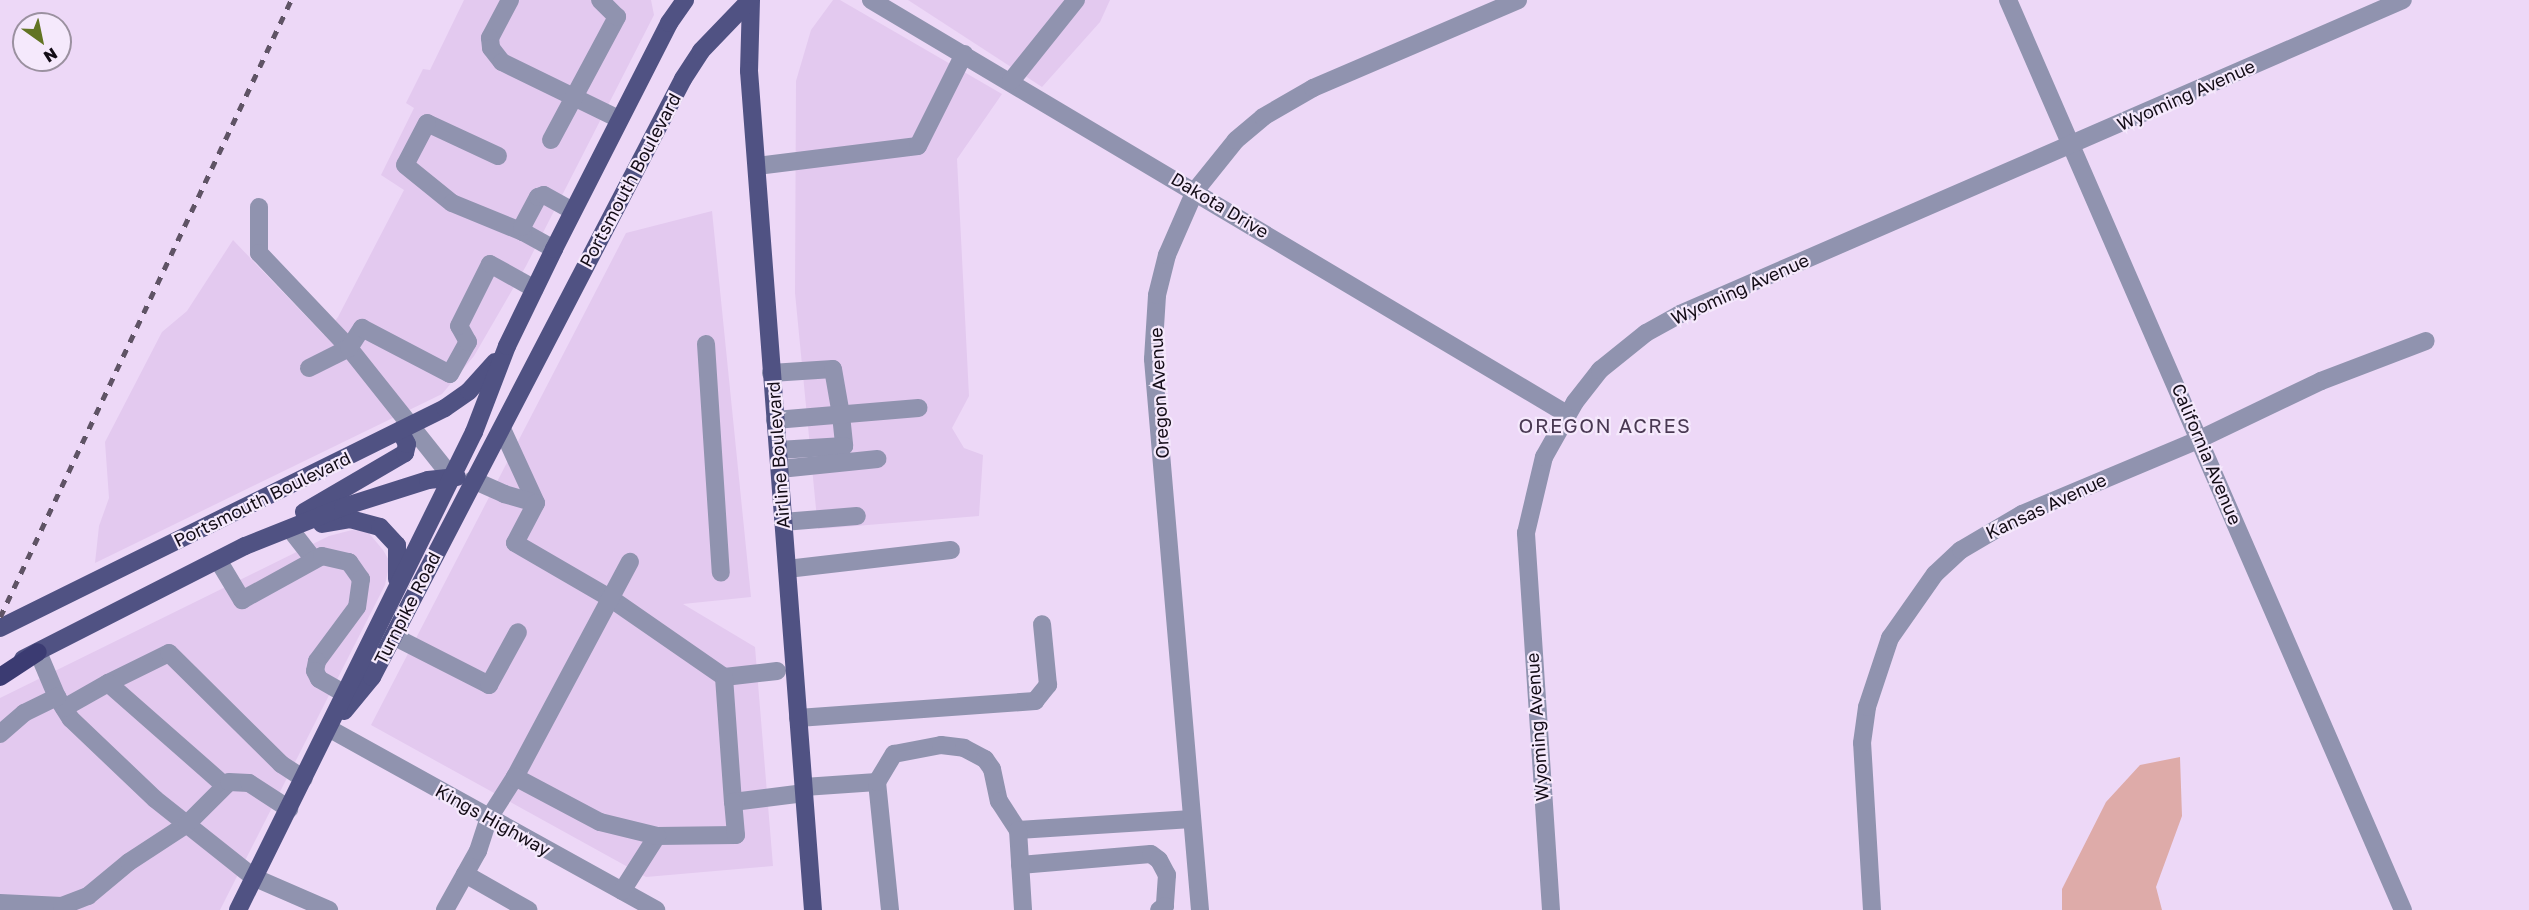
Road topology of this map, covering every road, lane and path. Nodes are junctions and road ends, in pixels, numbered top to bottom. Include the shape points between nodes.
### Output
1 (510, 0) edge
2 (600, 0) edge
3 (685, 0) edge
4 (750, 0) edge
5 (872, 0) edge
6 (1076, 0) edge
7 (1518, 0) edge
8 (2008, 0) edge
9 (2403, 0) edge
10 (964, 54) junction
11 (1011, 81) junction
12 (576, 98) junction
13 (620, 119) junction
14 (551, 140) dead end
15 (2071, 145) junction
16 (498, 156) dead end
17 (757, 166) junction
18 (1195, 190) junction
19 (259, 207) dead end
20 (573, 211) junction
21 (523, 232) junction
22 (554, 249) junction
23 (535, 289) junction
24 (2426, 341) dead end
25 (706, 344) dead end
26 (507, 346) junction
27 (349, 348) junction
28 (309, 368) dead end
29 (771, 373) junction
30 (919, 408) dead end
31 (1567, 414) junction
32 (841, 415) junction
33 (775, 420) junction
34 (405, 428) junction
35 (503, 430) junction
36 (2200, 440) junction
37 (778, 450) junction
38 (877, 459) dead end
39 (780, 469) junction
40 (450, 475) junction
41 (473, 480) junction
42 (536, 503) junction
43 (857, 516) dead end
44 (783, 522) junction
45 (290, 529) junction
46 (245, 546) junction
47 (951, 550) dead end
48 (218, 560) junction
49 (314, 560) junction
50 (630, 562) dead end
51 (787, 569) junction
52 (721, 573) dead end
53 (396, 591) junction
54 (610, 598) junction
55 (1042, 624) dead end
56 (0, 628) edge
57 (518, 632) dead end
58 (393, 636) junction
59 (38, 652) junction
60 (0, 670) edge
61 (777, 671) dead end
62 (0, 677) edge
63 (724, 678) junction
64 (108, 683) junction
65 (350, 697) junction
66 (60, 702) junction
67 (798, 718) junction
68 (330, 729) junction
69 (0, 734) edge
70 (515, 777) junction
71 (304, 778) junction
72 (877, 782) junction
73 (224, 785) junction
74 (804, 790) junction
75 (734, 802) junction
76 (289, 808) junction
77 (489, 818) junction
78 (1192, 819) junction
79 (187, 824) junction
80 (1018, 830) junction
81 (657, 836) junction
82 (1020, 864) junction
83 (465, 874) junction
84 (253, 877) junction
85 (1198, 886) junction
86 (1167, 890) junction
87 (622, 891) junction
88 (0, 903) edge
89 (302, 905) edge
90 (645, 907) edge
91 (238, 910) edge
92 (329, 910) edge
93 (445, 910) edge
94 (528, 910) edge
95 (813, 910) edge
96 (890, 910) edge
97 (1023, 910) edge
98 (1159, 910) edge
99 (1200, 910) edge
100 (1551, 910) edge
101 (1872, 910) edge
102 (2403, 910) edge

1 - 12 street via 490,38 491,48 502,62
2 - 12 street via 616,17
3 - 13 main road, Portsmouth Boulevard
4 - 17 main road, Airline Boulevard via 749,71
4 - 35 main road, Portsmouth Boulevard via 701,51 683,79
5 - 10 street, Dakota Drive
6 - 11 street
7 - 18 street, Oregon Avenue via 1294,98 1236,140
8 - 15 street, California Avenue
9 - 15 street, Wyoming Avenue
10 - 11 street, Dakota Drive
10 - 17 street via 918,146
11 - 18 street, Dakota Drive
12 - 13 street
12 - 14 street
13 - 20 main road, Portsmouth Boulevard
15 - 31 street, Wyoming Avenue via 1680,314 1646,333 1600,370
15 - 36 street, California Avenue
16 - 21 street via 427,123 405,165 452,203
17 - 29 main road, Airline Boulevard
18 - 31 street, Dakota Drive
18 - 78 street, Oregon Avenue via 1167,255 1153,335
19 - 27 street via 259,253
20 - 21 street via 544,195 538,197
20 - 22 main road, Portsmouth Boulevard
21 - 22 street
22 - 23 main road, Portsmouth Boulevard
23 - 26 main road, Portsmouth Boulevard
23 - 27 street via 490,264 459,326 468,342 450,374 362,328
24 - 36 street, Kansas Avenue via 2321,381
25 - 52 street
26 - 34 main road, Portsmouth Boulevard via 469,391
26 - 40 main road, Portsmouth Boulevard via 474,432
27 - 28 street
27 - 34 street
29 - 32 street via 833,369
29 - 33 main road, Airline Boulevard
30 - 32 street
31 - 100 street, Wyoming Avenue via 1544,457 1526,533
32 - 33 street
32 - 37 street via 844,446
33 - 37 main road, Airline Boulevard
34 - 40 street
34 - 46 main road via 405,453
34 - 56 main road, Portsmouth Boulevard
35 - 41 main road, Portsmouth Boulevard
35 - 42 street
36 - 101 street, Kansas Avenue via 1990,530 1952,558 1912,601 1876,672 1866,716 1863,743
36 - 102 street, California Avenue
37 - 39 main road, Airline Boulevard
38 - 39 street
39 - 44 main road, Airline Boulevard
40 - 41 main road, Portsmouth Boulevard
40 - 45 main road, Portsmouth Boulevard via 343,507
40 - 53 main road, Turnpike Road
41 - 42 street
41 - 58 main road, Turnpike Road
42 - 54 street via 515,543
43 - 44 street
44 - 51 main road, Airline Boulevard
45 - 46 main road, Portsmouth Boulevard
45 - 49 street
45 - 53 main road via 350,519 380,526 396,545
46 - 48 main road, Portsmouth Boulevard
47 - 51 street
48 - 49 street via 242,600
48 - 59 main road, Portsmouth Boulevard
49 - 65 street via 322,556 349,562 361,579 357,607 317,661 315,671 319,679
50 - 54 street
51 - 67 main road, Airline Boulevard
53 - 65 main road, Turnpike Road
54 - 63 street
54 - 70 street
55 - 67 street via 1048,686 1035,701
57 - 58 street via 489,685
58 - 65 main road, Turnpike Road via 372,677
59 - 60 main road, Portsmouth Boulevard
59 - 62 highway
59 - 66 street
61 - 63 street
63 - 75 street
64 - 66 street
64 - 71 street via 168,653 281,764
64 - 73 street
65 - 68 main road, Turnpike Road
66 - 69 street via 24,713
66 - 79 street via 147,791
67 - 74 main road, Airline Boulevard
68 - 71 main road, Turnpike Road
68 - 77 street, Kings Highway
70 - 77 street
70 - 81 street via 600,822
71 - 76 main road, Turnpike Road
72 - 74 street
72 - 80 street via 894,754 901,751 940,745 964,748 985,759 992,769 999,801
72 - 96 street
73 - 76 street via 239,780 249,783
73 - 79 street
74 - 75 street
74 - 95 main road, Airline Boulevard
75 - 81 street via 736,835
76 - 84 main road, Turnpike Road
77 - 83 street
77 - 87 street, Kings Highway
78 - 80 street
78 - 85 street, Oregon Avenue
79 - 84 street
79 - 88 street via 129,862 88,896 62,906
80 - 82 street
81 - 87 street
82 - 86 street via 1150,854 1159,860 1167,875
82 - 97 street
83 - 93 street
83 - 94 street
84 - 89 street
84 - 91 main road, Turnpike Road
85 - 86 street
85 - 99 street, Oregon Avenue
86 - 98 street via 1165,906
87 - 90 street, Kings Highway
89 - 92 street

